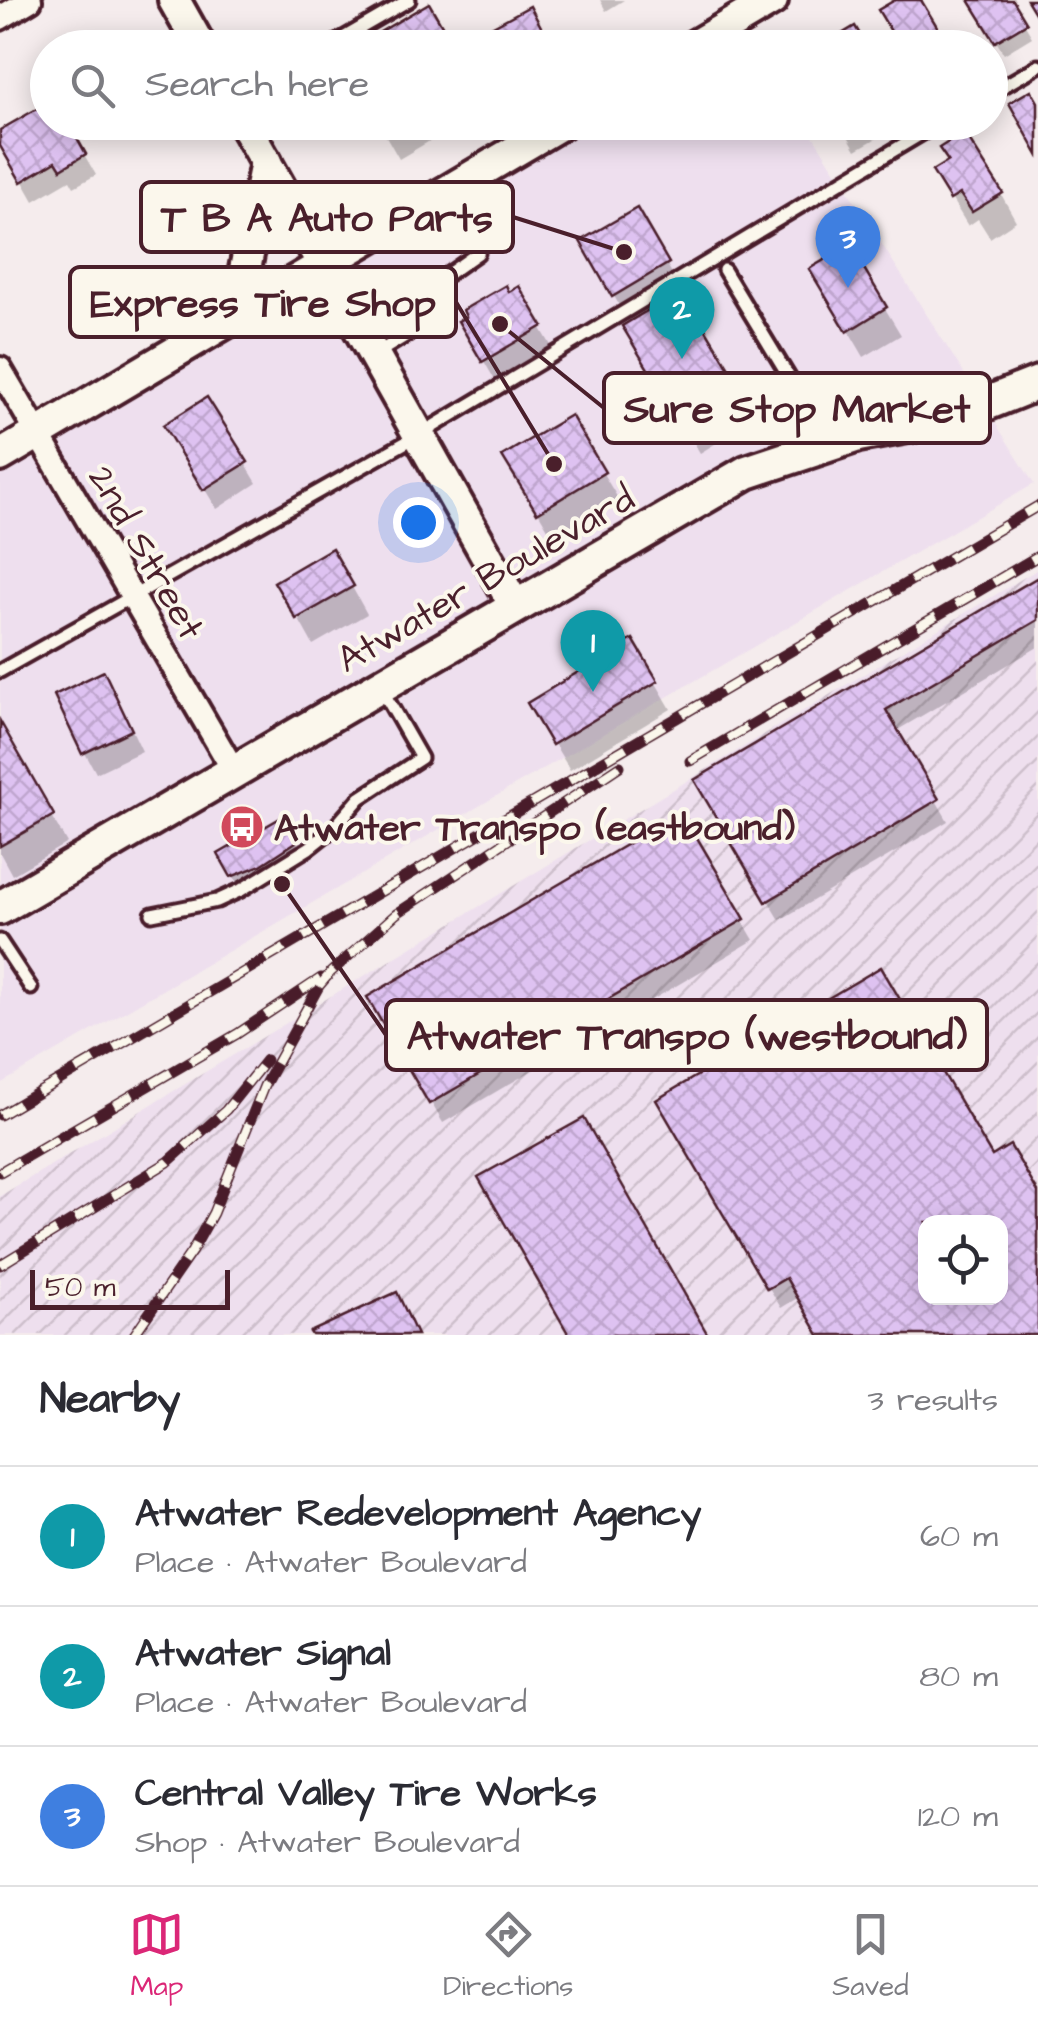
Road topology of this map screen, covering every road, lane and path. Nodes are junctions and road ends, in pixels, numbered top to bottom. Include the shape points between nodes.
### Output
1 (30, 0) edge
2 (174, 0) edge
3 (409, 0) edge
4 (772, 0) edge
5 (0, 18) edge
6 (191, 30) edge
7 (357, 30) edge
8 (721, 30) edge
9 (1038, 66) edge
10 (1008, 84) edge
11 (253, 140) edge
12 (533, 140) edge
13 (911, 140) edge
14 (266, 162) junction
15 (445, 192) junction
16 (323, 264) junction
17 (724, 270) dead end
18 (228, 321) junction
19 (374, 355) junction
20 (0, 368) edge
21 (1038, 383) edge
22 (38, 434) junction
23 (419, 434) junction
24 (826, 446) junction
25 (0, 456) edge
26 (131, 595) junction
27 (515, 606) junction
28 (0, 671) edge
29 (379, 686) junction
30 (234, 771) junction
31 (0, 908) edge
32 (152, 914) dead end
33 (0, 940) edge
34 (31, 988) dead end

1 - 5 street
2 - 6 street
3 - 7 lane
4 - 8 street
9 - 10 lane
11 - 14 street
12 - 15 street
13 - 23 lane
14 - 16 street
14 - 18 street via 243,280
15 - 16 street
15 - 19 lane via 478,253 411,300 423,324
16 - 18 street
16 - 19 street
17 - 24 lane
18 - 22 street
19 - 23 street
20 - 22 street, 2nd Street
21 - 24 main road, Atwater Boulevard via 951,418
22 - 25 street
22 - 26 street, 2nd Street
23 - 26 lane
23 - 27 street
24 - 27 main road, Atwater Boulevard via 747,472
26 - 28 lane
26 - 30 street, 2nd Street
27 - 29 main road, Atwater Boulevard
29 - 30 main road, Atwater Boulevard
29 - 32 lane via 421,758 360,798 309,848 241,890
30 - 31 main road, Atwater Boulevard
33 - 34 lane

